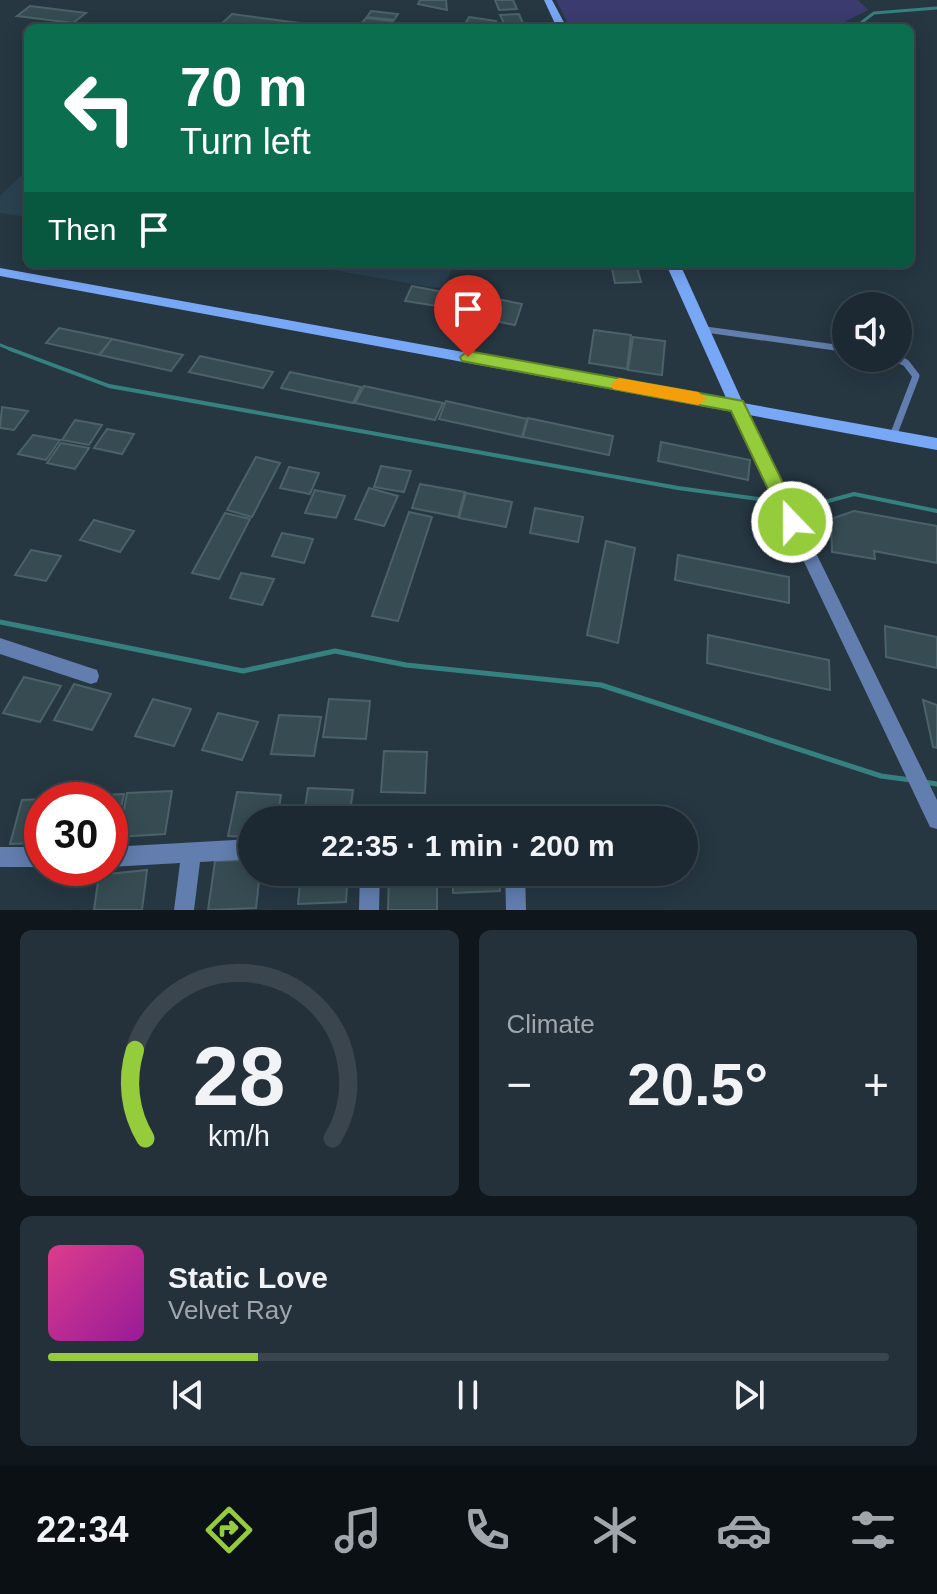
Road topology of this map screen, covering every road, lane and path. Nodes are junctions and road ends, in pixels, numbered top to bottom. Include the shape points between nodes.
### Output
1 (548, 0) edge
2 (560, 24) edge
3 (675, 268) edge
4 (0, 272) edge
5 (702, 329) junction
6 (832, 347) edge
7 (912, 371) edge
8 (737, 406) junction
9 (893, 436) junction
10 (937, 444) edge
11 (0, 646) edge
12 (91, 676) dead end
13 (933, 811) edge
14 (238, 850) edge
15 (191, 853) junction
16 (128, 856) edge
17 (0, 857) edge
18 (24, 857) edge
19 (370, 886) edge
20 (515, 886) edge
21 (184, 910) edge
22 (369, 910) edge
23 (516, 910) edge

1 - 2 main road
3 - 5 main road
4 - 8 main road
5 - 6 lane
5 - 8 main road
7 - 9 lane via 916,376
8 - 9 main road
8 - 13 street
9 - 10 main road
11 - 12 street
14 - 15 street
15 - 16 street
15 - 21 street
17 - 18 street
19 - 22 street
20 - 23 street

